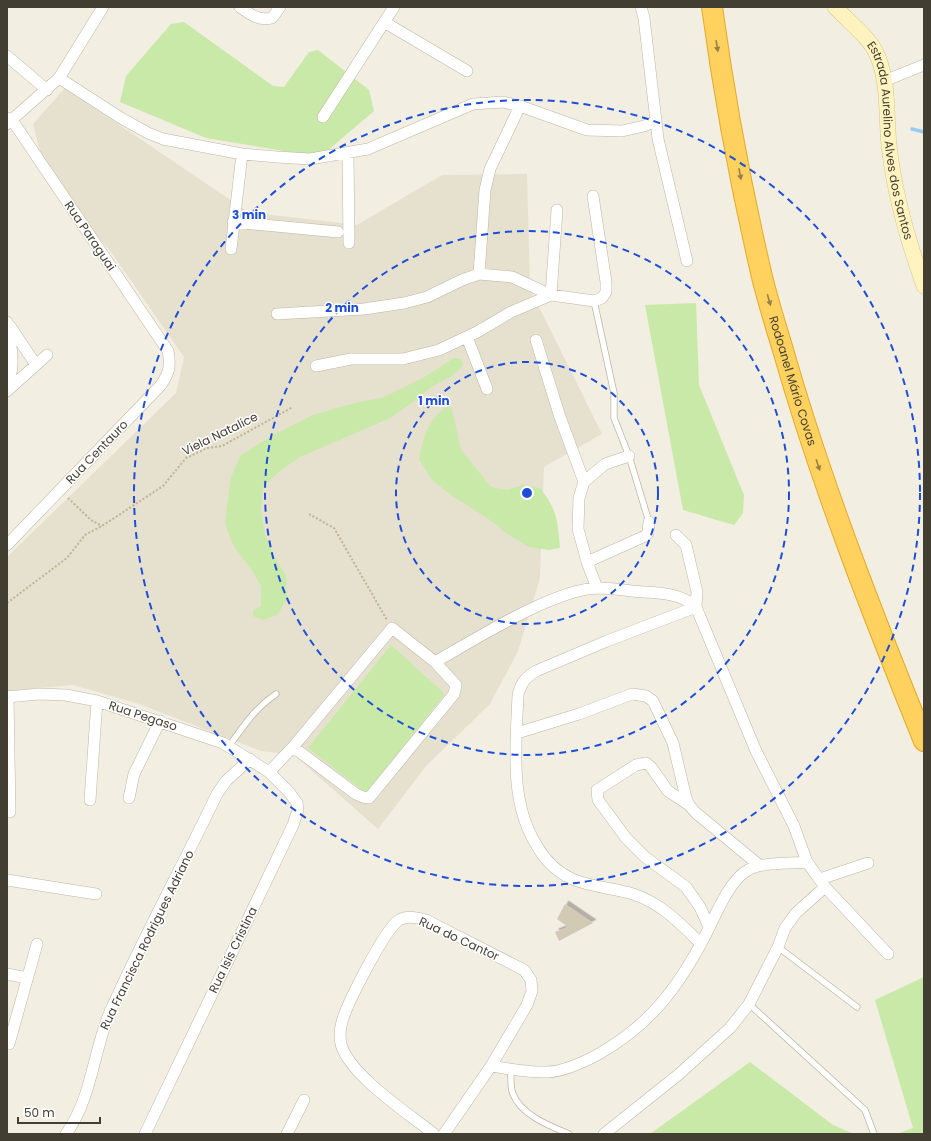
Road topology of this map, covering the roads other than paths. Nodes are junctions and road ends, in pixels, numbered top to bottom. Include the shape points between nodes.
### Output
1 (103, 7) edge
2 (240, 7) edge
3 (280, 7) edge
4 (394, 7) edge
5 (641, 7) edge
6 (712, 7) edge
7 (835, 7) edge
8 (384, 22) junction
9 (7, 56) edge
10 (924, 65) edge
11 (467, 71) dead end
12 (59, 78) junction
13 (884, 81) junction
14 (47, 90) junction
15 (520, 106) junction
16 (323, 117) dead end
17 (9, 121) edge
18 (656, 121) junction
19 (348, 153) junction
20 (242, 154) junction
21 (593, 196) dead end
22 (557, 210) dead end
23 (233, 222) junction
24 (338, 232) dead end
25 (349, 243) dead end
26 (231, 249) dead end
27 (687, 261) dead end
28 (479, 274) junction
29 (924, 286) edge
30 (551, 295) junction
31 (594, 301) junction
32 (278, 314) dead end
33 (7, 322) edge
34 (467, 337) junction
35 (536, 340) dead end
36 (168, 351) joint
37 (47, 355) dead end
38 (36, 365) junction
39 (316, 366) dead end
40 (7, 389) edge
41 (487, 389) dead end
42 (629, 456) junction
43 (584, 482) junction
44 (649, 522) joint
45 (676, 536) dead end
46 (7, 544) edge
47 (586, 562) junction
48 (597, 588) junction
49 (696, 607) junction
50 (435, 662) junction
51 (276, 694) dead end
52 (7, 697) edge
53 (97, 701) junction
54 (160, 721) junction
55 (517, 733) junction
56 (924, 741) edge
57 (229, 746) junction
58 (294, 747) junction
59 (250, 759) junction
60 (269, 772) junction
61 (129, 798) dead end
62 (90, 800) dead end
63 (689, 805) junction
64 (10, 812) dead end
65 (807, 862) junction
66 (868, 863) dead end
67 (759, 865) junction
68 (7, 880) edge
69 (822, 883) junction
70 (96, 894) dead end
71 (709, 928) junction
72 (37, 944) dead end
73 (701, 944) junction
74 (778, 947) junction
75 (888, 954) dead end
76 (7, 974) edge
77 (27, 978) junction
78 (749, 1004) junction
79 (858, 1006) dead end
80 (9, 1044) dead end
81 (491, 1066) junction
82 (511, 1069) junction
83 (304, 1100) dead end
84 (66, 1134) edge
85 (145, 1134) edge
86 (287, 1134) edge
87 (434, 1134) edge
88 (444, 1134) edge
89 (569, 1134) edge
90 (604, 1134) edge
91 (874, 1134) edge

1 - 12 street
2 - 3 street via 264,20 272,18
4 - 8 street
5 - 18 street
6 -> 56 highway, Rodoanel Mário Covas via 746,208 760,270 828,492
7 - 13 main road, Estrada Aurelino Alves dos Santos via 874,48
8 - 11 street
8 - 16 street
9 - 14 street
10 - 13 street
12 - 14 street
12 - 20 street via 148,134
13 - 29 main road, Estrada Aurelino Alves dos Santos via 889,146 896,187
14 - 17 street
15 - 18 street via 587,130 622,131
15 - 19 street via 503,102 473,104 368,149
15 - 28 street via 488,176 482,217
17 - 36 street, Rua Paraguai
18 - 27 street
19 - 20 street via 310,159
19 - 25 street
20 - 23 street
21 - 31 street via 606,282 606,292 602,298
22 - 30 street
23 - 24 street
23 - 26 street
28 - 30 street via 512,277
28 - 32 street via 426,298 404,303 364,309
30 - 31 street
30 - 34 street via 511,312
31 - 42 lane via 614,393 614,418
33 - 38 street
33 - 40 street via 13,366
34 - 39 street via 439,350 403,359 351,359
34 - 41 street
35 - 43 street
36 - 46 street, Rua Centauro via 171,365 161,385
37 - 38 street
38 - 40 street
42 - 43 street via 605,464
42 - 44 lane
43 - 47 street via 579,498 578,530
44 - 47 street via 648,533 645,536
45 - 49 street via 686,545 697,592
47 - 48 street
48 - 49 street via 661,593 687,601
48 - 50 street via 549,602 500,625
49 - 55 street via 607,641 527,677 521,684 518,696
49 - 65 street via 756,751 794,826
50 - 58 street via 392,628
50 - 58 street via 456,685 454,694 369,798 356,794
51 - 57 lane via 260,705
52 - 53 street, Rua Pegaso via 66,695
52 - 64 street
53 - 54 street, Rua Pegaso
53 - 62 street
54 - 57 street, Rua Pegaso
54 - 61 street via 134,774
55 - 63 street via 632,694 646,696 653,701 673,742
55 - 73 street via 519,805 524,824 544,857 570,878 634,894 653,902 675,918
57 - 59 street, Rua Pegaso
58 - 60 street
59 - 60 street, Rua Pegaso
59 - 84 street, Rua Francisca Rodrigues Adriano via 226,781 217,794 158,913 110,1012 80,1110
60 - 85 street, Rua Isis Cristina via 297,803 298,810 293,826
63 - 67 street
63 - 71 street via 668,791 646,763 636,765 597,793 598,800 626,838 645,857 686,887 694,896
65 - 67 street
65 - 69 street
66 - 69 street
67 - 71 street via 747,870 733,884
68 - 70 street
69 - 74 street via 785,928
69 - 75 street
71 - 73 street
72 - 77 street
73 - 82 street via 661,1004 640,1026 616,1044 584,1062 560,1070 548,1072
74 - 78 street
74 - 79 lane
76 - 77 street
77 - 80 street
78 - 90 street via 730,1028 678,1076
78 - 91 lane via 865,1110
81 - 82 street
81 - 87 street, Rua do Cantor via 527,1005 532,990 531,980 524,970 426,920 410,917 399,920 388,931 349,1003 341,1026 341,1044 363,1077
81 - 88 street, Rua do Cantor
82 - 89 lane via 512,1094 518,1103 532,1116
83 - 86 street

